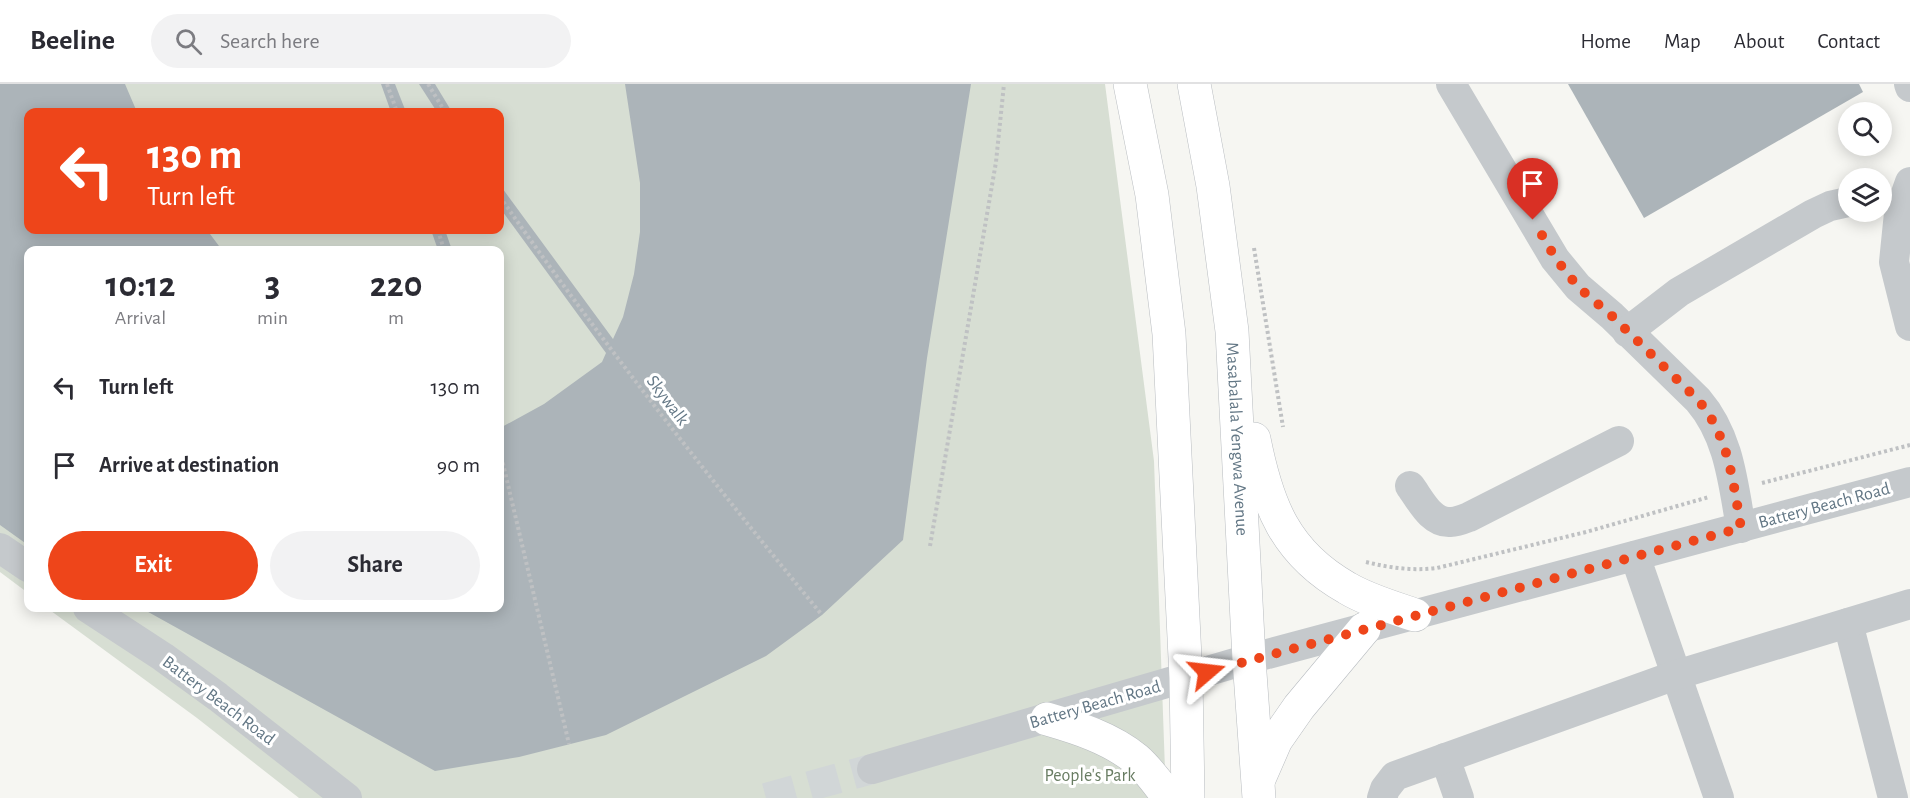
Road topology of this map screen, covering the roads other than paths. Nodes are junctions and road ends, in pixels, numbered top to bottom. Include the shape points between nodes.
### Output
1 (1130, 84) edge
2 (1194, 84) edge
3 (1451, 84) edge
4 (1910, 182) edge
5 (1838, 200) edge
6 (1892, 205) edge
7 (1889, 222) edge
8 (1910, 326) edge
9 (1232, 331) junction
10 (1627, 332) junction
11 (1619, 441) dead end
12 (1910, 482) edge
13 (1410, 486) dead end
14 (1741, 528) junction
15 (0, 548) edge
16 (1635, 556) junction
17 (24, 564) edge
18 (1910, 604) edge
19 (94, 612) edge
20 (1415, 615) junction
21 (1848, 623) junction
22 (1364, 629) junction
23 (1249, 659) junction
24 (1676, 675) junction
25 (1186, 678) junction
26 (1047, 719) junction
27 (1445, 758) junction
28 (872, 769) tunnel mouth
29 (1259, 790) edge
30 (347, 798) edge
31 (1169, 798) edge
32 (1188, 798) edge
33 (1382, 798) edge
34 (1459, 798) edge
35 (1719, 798) edge
36 (1893, 798) edge

1 - 25 main road via 1152,195 1169,334
2 - 9 main road, Masabalala Yengwa Avenue via 1213,186
3 - 10 street via 1556,259 1578,287
4 - 6 street
5 - 10 street via 1679,292
7 - 8 street via 1894,262
9 - 20 main road via 1262,482 1281,525 1300,552 1322,572 1348,589
9 - 23 main road, Masabalala Yengwa Avenue
10 - 14 street via 1710,414 1726,449
11 - 13 street via 1469,517 1450,522 1430,514
12 - 14 street, Battery Beach Road
14 - 16 street, Battery Beach Road
15 - 17 street
16 - 20 street, Battery Beach Road
16 - 24 street
18 - 21 street
19 - 30 street, Battery Beach Road via 218,697
20 - 22 street, Battery Beach Road
21 - 24 street
21 - 36 street
22 - 23 street, Battery Beach Road
22 - 29 main road via 1276,740
23 - 25 street, Battery Beach Road
23 - 29 main road, Masabalala Yengwa Avenue
24 - 27 street
24 - 35 street
25 - 26 street, Battery Beach Road
25 - 32 main road
26 - 28 street, Battery Beach Road
26 - 31 main road via 1086,730 1137,759
27 - 33 street via 1395,776
27 - 34 street

